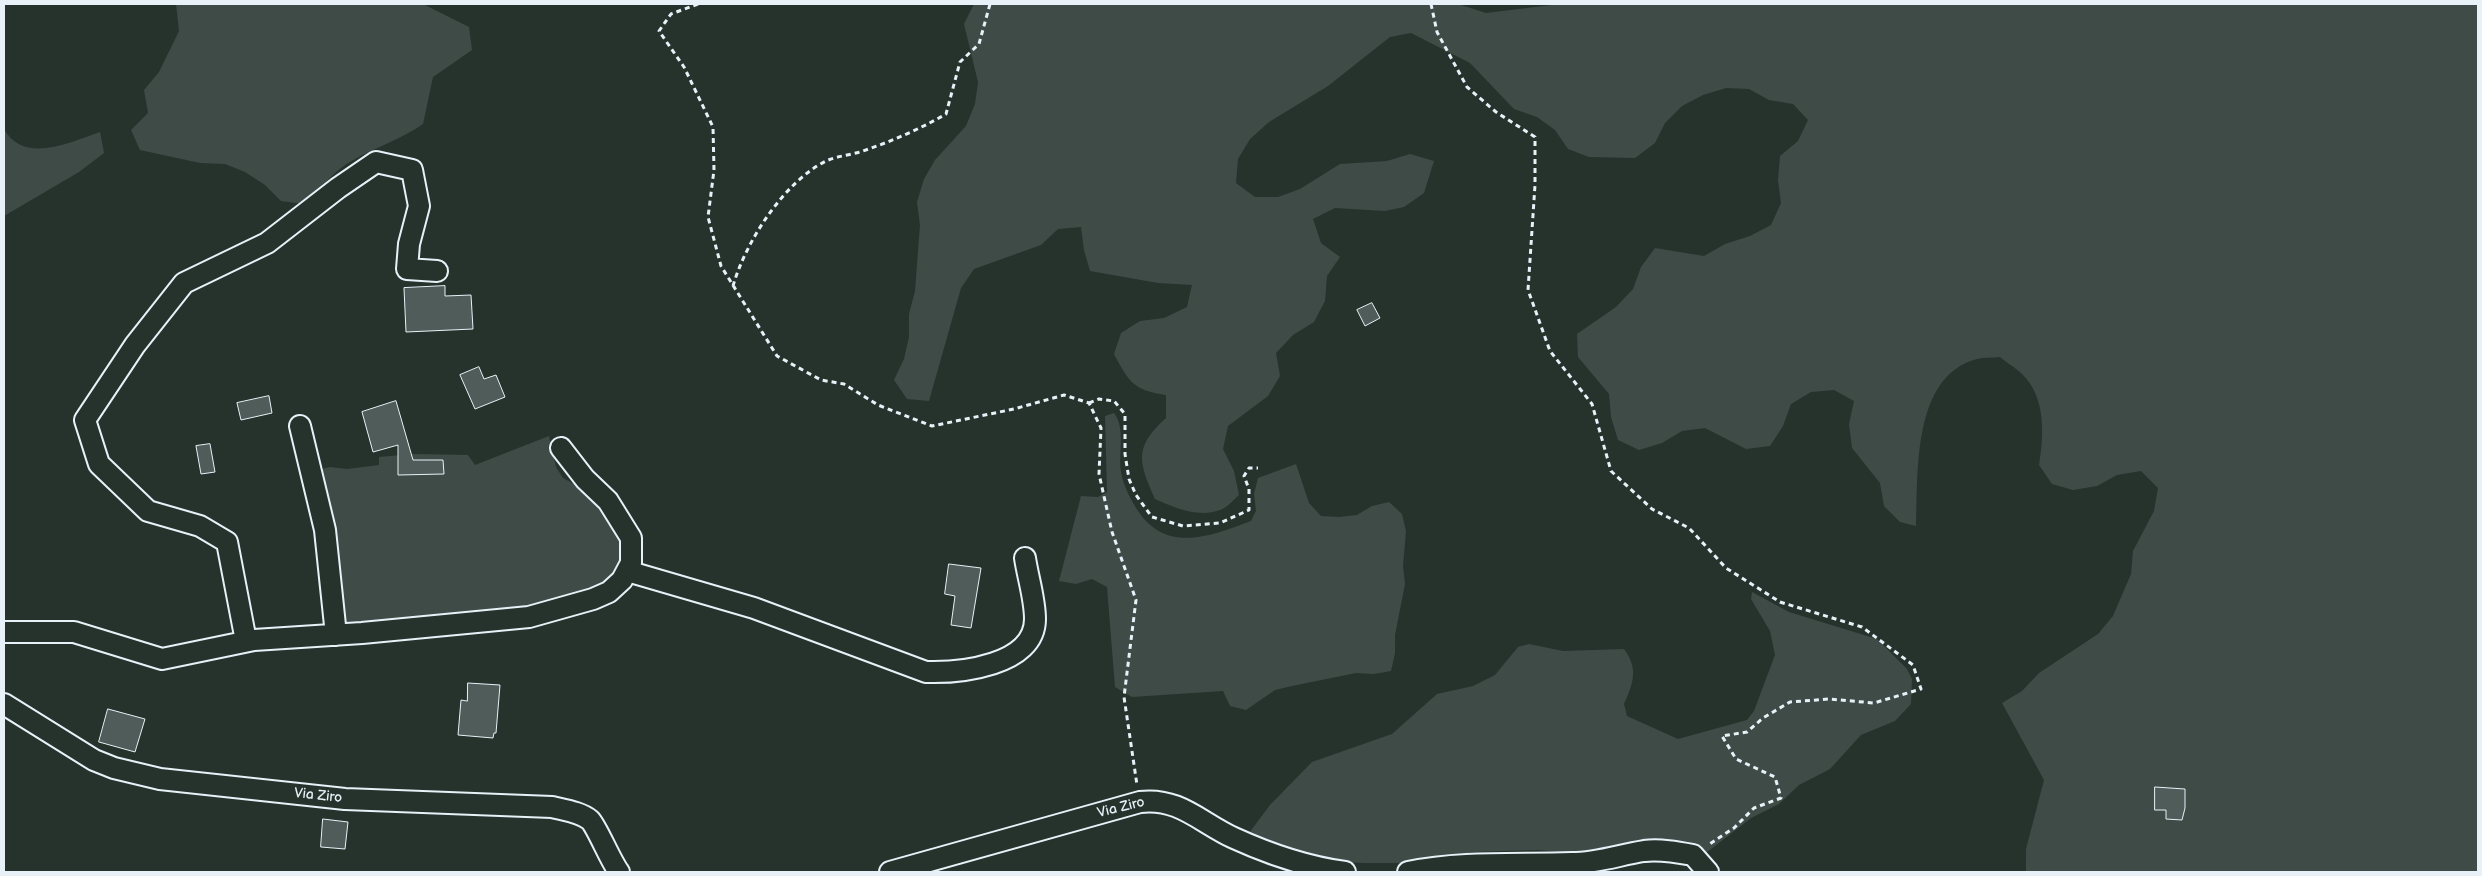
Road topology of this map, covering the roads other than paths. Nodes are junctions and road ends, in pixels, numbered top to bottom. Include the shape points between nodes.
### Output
1 (437, 271) dead end
2 (300, 426) dead end
3 (561, 448) dead end
4 (1025, 558) dead end
5 (627, 571) junction
6 (4, 632) edge
7 (336, 635) junction
8 (246, 642) junction
9 (4, 704) edge
10 (902, 871) edge
11 (619, 872) edge
12 (1345, 872) edge
13 (1408, 872) edge
14 (1708, 872) edge

1 - 8 street via 407,269 409,244 419,206 412,170 376,162 267,243 184,283 135,345 85,420 99,464 148,511 200,526 227,542
2 - 7 street via 325,530
3 - 5 street via 624,524 631,538 631,563
4 - 5 street via 1035,620 1030,636 1019,649 998,663 946,673 926,672 754,608
5 - 7 street via 609,592 529,617
6 - 8 street via 74,632 162,659
7 - 8 street
9 - 11 street, Via Ziro via 94,760 160,778 345,799 568,810 590,821
10 - 12 street, Via Ziro via 1156,800 1173,804 1234,838 1323,869
13 - 14 street via 1474,863 1574,864 1663,850 1693,855

